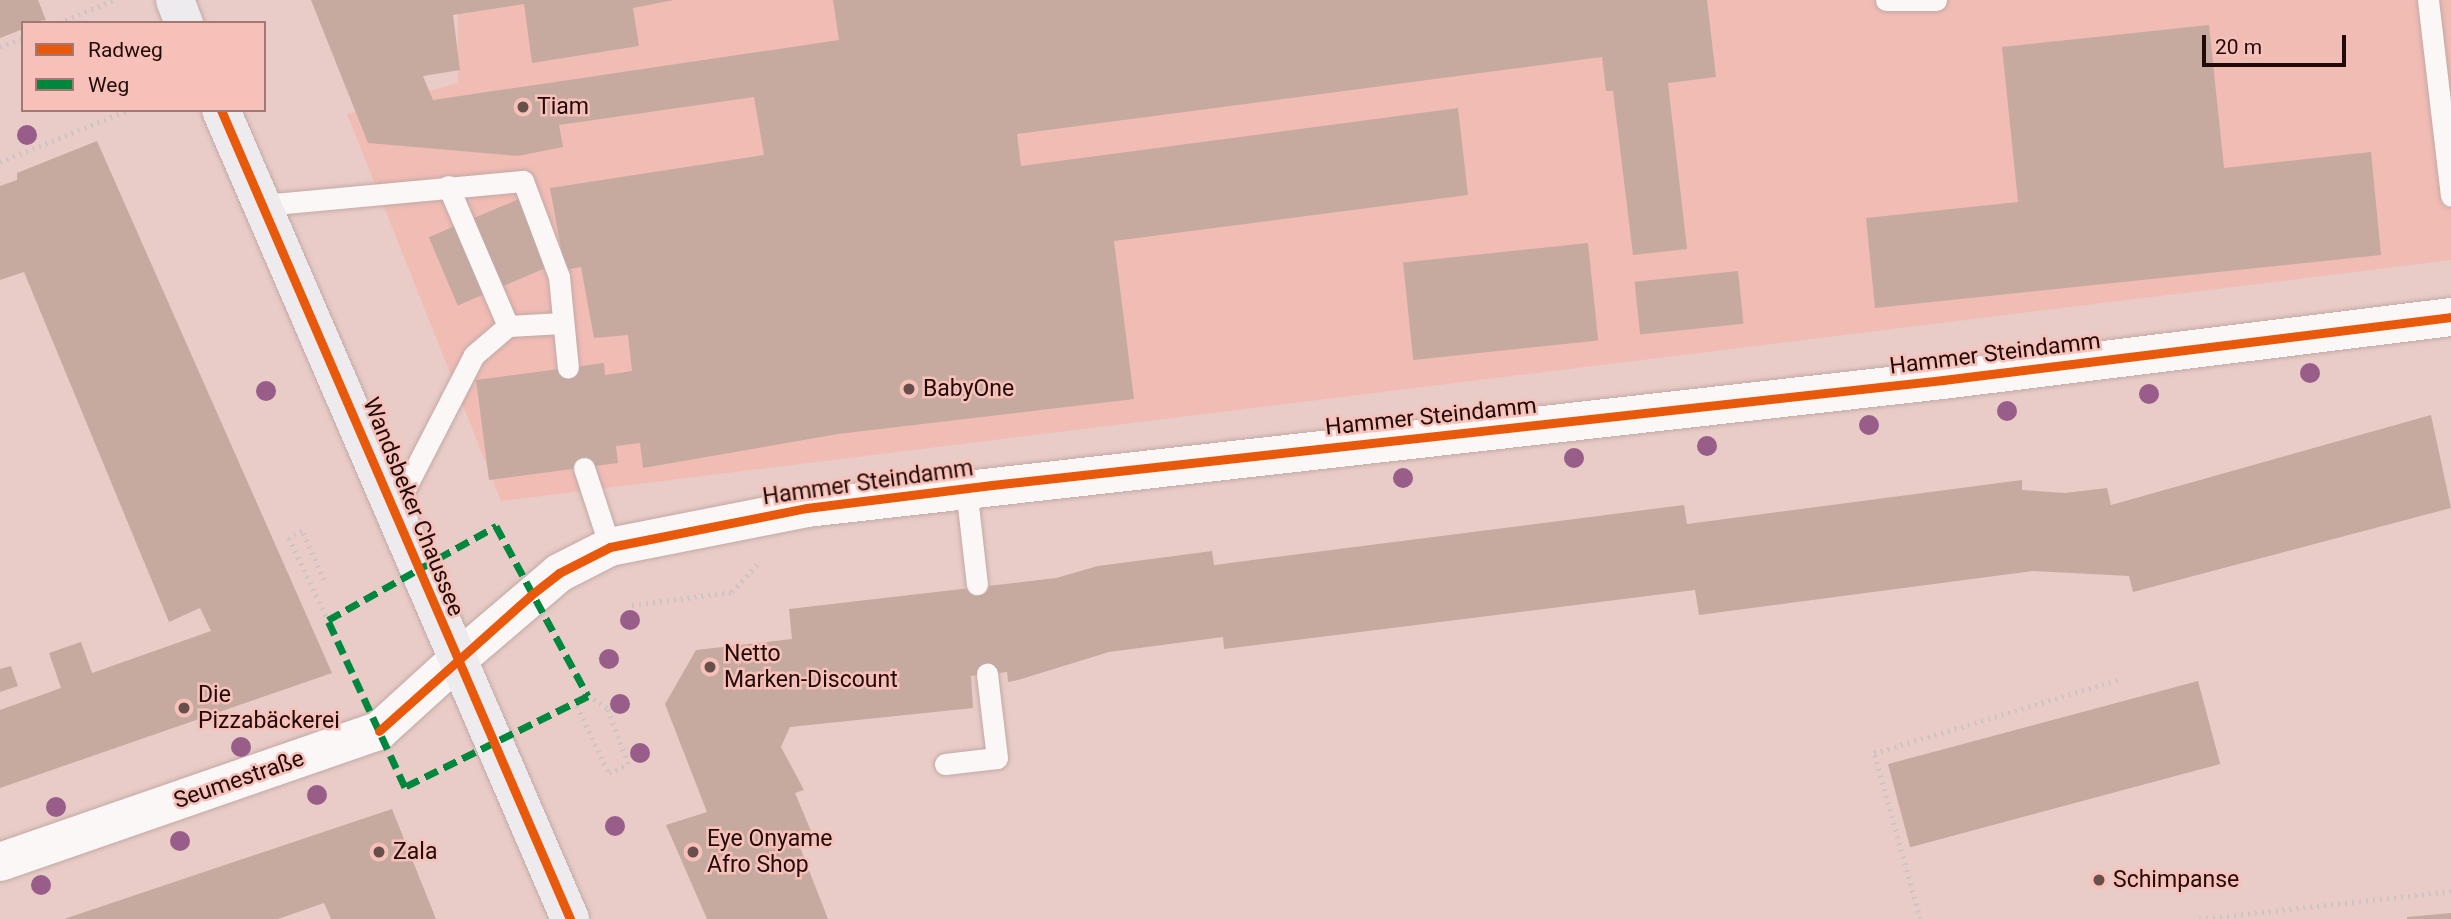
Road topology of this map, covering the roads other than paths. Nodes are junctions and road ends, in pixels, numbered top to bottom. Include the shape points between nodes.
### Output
1 (174, 0) edge
2 (1886, 0) edge
3 (1936, 0) edge
4 (2428, 0) edge
5 (183, 21) edge
6 (222, 112) edge
7 (448, 186) junction
8 (2451, 196) edge
9 (263, 205) junction
10 (2451, 317) edge
11 (562, 323) junction
12 (508, 327) junction
13 (568, 368) dead end
14 (584, 468) dead end
15 (966, 488) junction
16 (394, 510) junction
17 (610, 547) junction
18 (977, 584) dead end
19 (456, 661) junction
20 (987, 674) dead end
21 (945, 764) dead end
22 (0, 862) edge
23 (570, 919) edge

1 - 5 main road
2 - 3 lane
4 - 8 lane
6 - 9 main road, Wandsbeker Chaussee
7 - 9 lane
7 - 11 lane via 523,181 559,277
7 - 12 lane
9 - 16 main road, Wandsbeker Chaussee
10 - 15 street, Hammer Steindamm via 1943,380
11 - 12 lane
11 - 13 lane
12 - 16 lane via 474,355
14 - 17 lane
15 - 17 street, Hammer Steindamm via 807,508
15 - 18 lane
16 - 19 main road, Wandsbeker Chaussee
17 - 19 street, Hammer Steindamm via 559,573
19 - 22 street, Seumestraße via 379,730
19 - 23 main road, Wandsbeker Chaussee
20 - 21 lane via 997,758

